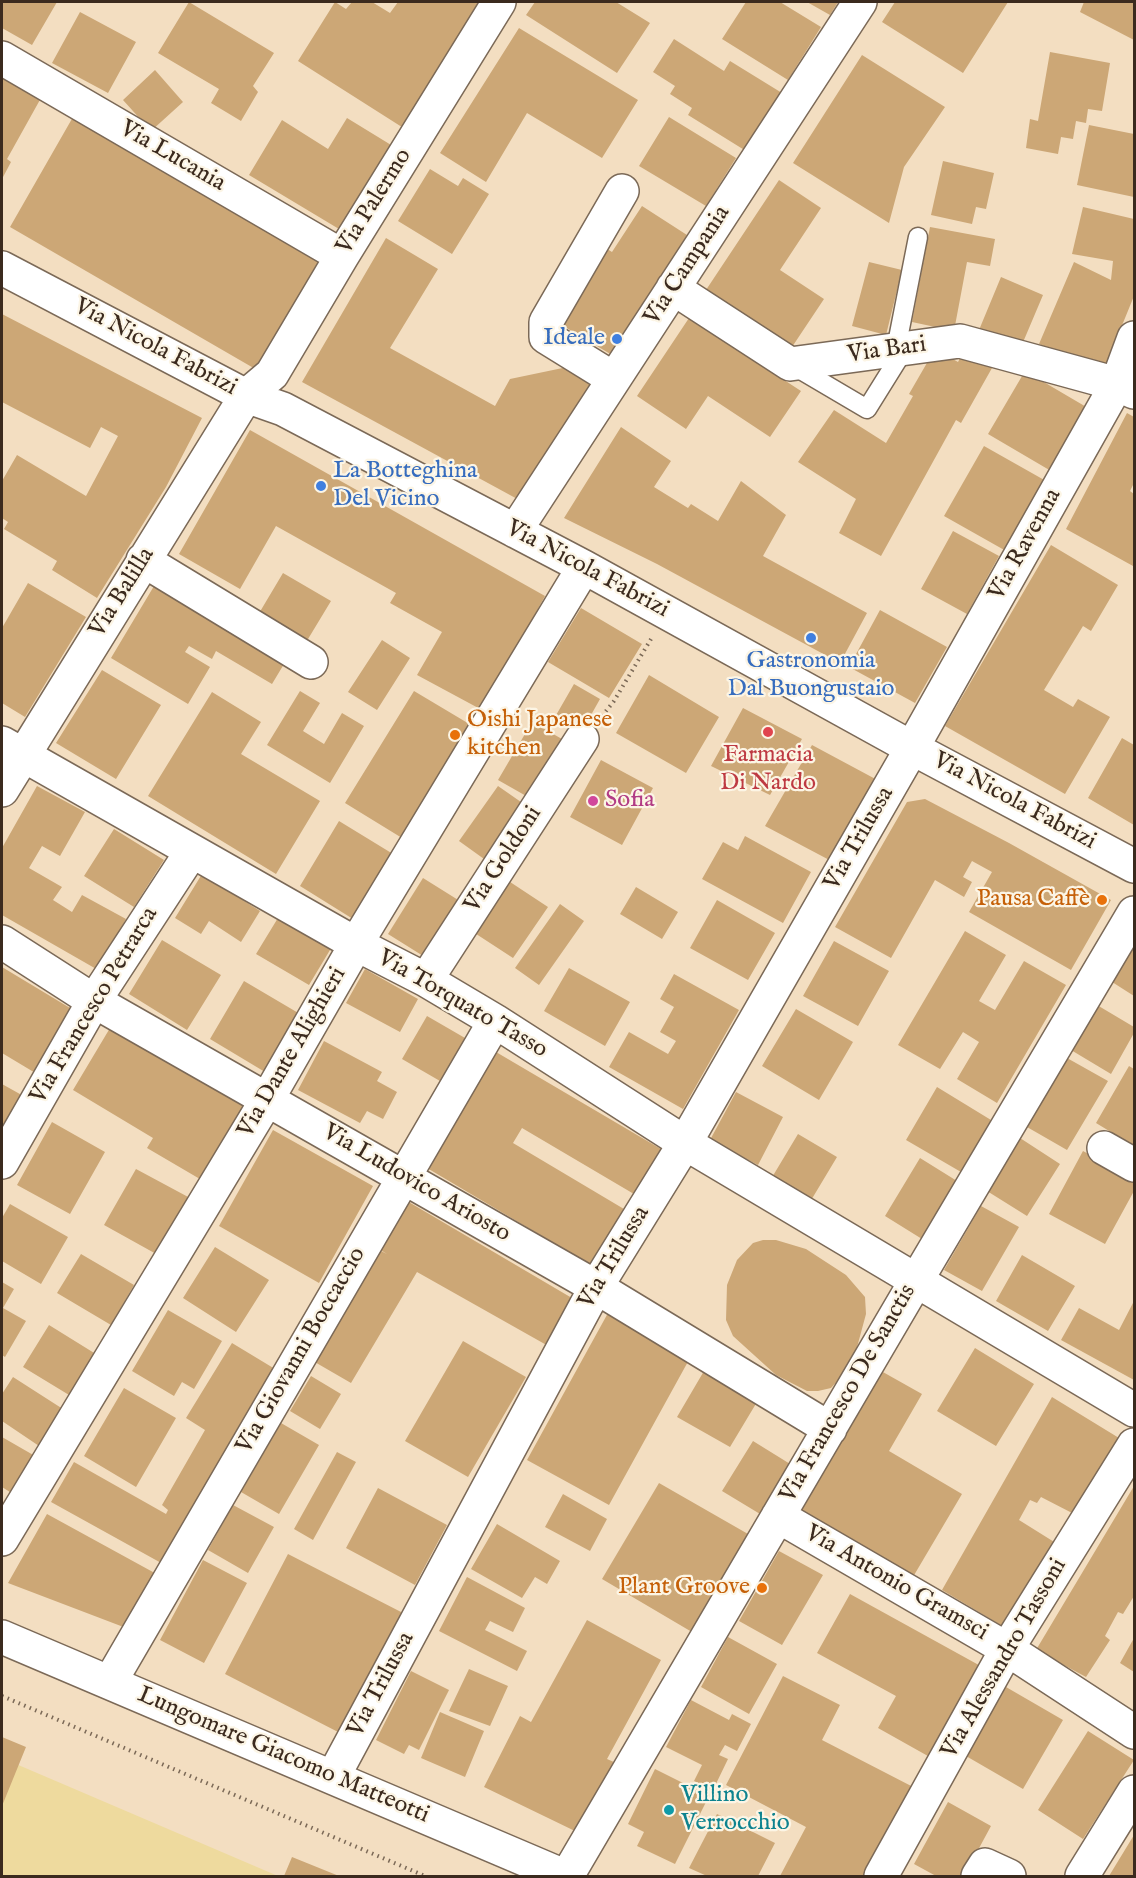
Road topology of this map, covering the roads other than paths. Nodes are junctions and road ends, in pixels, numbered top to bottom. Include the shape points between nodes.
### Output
1 (499, 2) edge
2 (860, 2) edge
3 (2, 58) edge
4 (622, 191) dead end
5 (918, 237) dead end
6 (342, 256) junction
7 (2, 268) edge
8 (673, 288) junction
9 (1134, 338) edge
10 (900, 349) junction
11 (790, 364) junction
12 (614, 379) junction
13 (1125, 388) edge
14 (246, 396) junction
15 (515, 531) junction
16 (143, 560) junction
17 (584, 567) junction
18 (311, 662) dead end
19 (582, 739) road end
20 (912, 748) junction
21 (12, 749) edge
22 (2, 790) edge
23 (192, 850) junction
24 (1134, 866) edge
25 (1134, 913) edge
26 (2, 942) edge
27 (356, 944) junction
28 (426, 980) junction
29 (94, 1000) junction
30 (495, 1021) junction
31 (268, 1098) junction
32 (685, 1143) junction
33 (1104, 1148) dead end
34 (2, 1162) edge
35 (1134, 1165) edge
36 (403, 1178) junction
37 (915, 1281) junction
38 (596, 1287) junction
39 (1134, 1410) edge
40 (830, 1428) junction
41 (1134, 1445) edge
42 (778, 1516) junction
43 (2, 1539) edge
44 (2, 1637) edge
45 (1007, 1649) junction
46 (110, 1682) junction
47 (1134, 1732) edge
48 (333, 1777) junction
49 (1134, 1792) edge
50 (889, 1874) edge
51 (566, 1876) edge
52 (978, 1876) edge
53 (1009, 1876) edge
54 (1082, 1876) edge

1 - 6 street, Via Palermo
2 - 8 street, Via Campania
3 - 6 street, Via Lucania
4 - 12 street via 546,322 546,337
5 - 10 lane
6 - 14 street, Via Palermo via 272,374
7 - 14 street, Via Nicola Fabrizi
8 - 11 street
8 - 12 street, Via Campania
9 - 13 street, Via Ravenna
10 - 11 street, Via Bari
10 - 11 lane via 867,409
10 - 13 street, Via Bari via 960,341
12 - 15 street, Via Campania
13 - 20 street, Via Ravenna
14 - 15 street, Via Nicola Fabrizi via 283,409
14 - 16 street, Via Balilla
15 - 17 street, Via Nicola Fabrizi
16 - 18 street
16 - 21 street, Via Balilla
17 - 20 street, Via Nicola Fabrizi
17 - 27 street, Via Dante Alighieri
19 - 28 street, Via Goldoni
20 - 24 street, Via Nicola Fabrizi
20 - 32 street, Via Trilussa
21 - 22 street, Via Balilla
21 - 23 street, Via Torquato Tasso
23 - 27 street, Via Torquato Tasso
23 - 29 street, Via Francesco Petrarca
25 - 37 street, Via Francesco De Sanctis
26 - 29 street, Via Ludovico Ariosto
27 - 28 street, Via Torquato Tasso
27 - 31 street, Via Dante Alighieri
28 - 30 street, Via Torquato Tasso
29 - 31 street, Via Ludovico Ariosto
29 - 34 street, Via Francesco Petrarca
30 - 32 street, Via Torquato Tasso
30 - 36 street, Via Giovanni Boccaccio
31 - 36 street, Via Ludovico Ariosto
31 - 43 street, Via Dante Alighieri
32 - 37 street, Via Torquato Tasso
32 - 38 street, Via Trilussa
33 - 35 street
36 - 38 street, Via Ludovico Ariosto
36 - 46 street, Via Giovanni Boccaccio
37 - 39 street, Via Torquato Tasso
37 - 40 street, Via Francesco De Sanctis
38 - 40 street, Via Ludovico Ariosto
38 - 48 street, Via Trilussa
40 - 42 street, Via Francesco De Sanctis
41 - 45 street, Via Alessandro Tassoni
42 - 45 street, Via Antonio Gramsci
42 - 51 street, Via Francesco De Sanctis
44 - 46 street, Lungomare Giacomo Matteotti
45 - 47 street, Via Antonio Gramsci
45 - 50 street, Via Alessandro Tassoni
46 - 48 street, Lungomare Giacomo Matteotti
48 - 51 street, Lungomare Giacomo Matteotti
49 - 54 street
52 - 53 street via 986,1865

